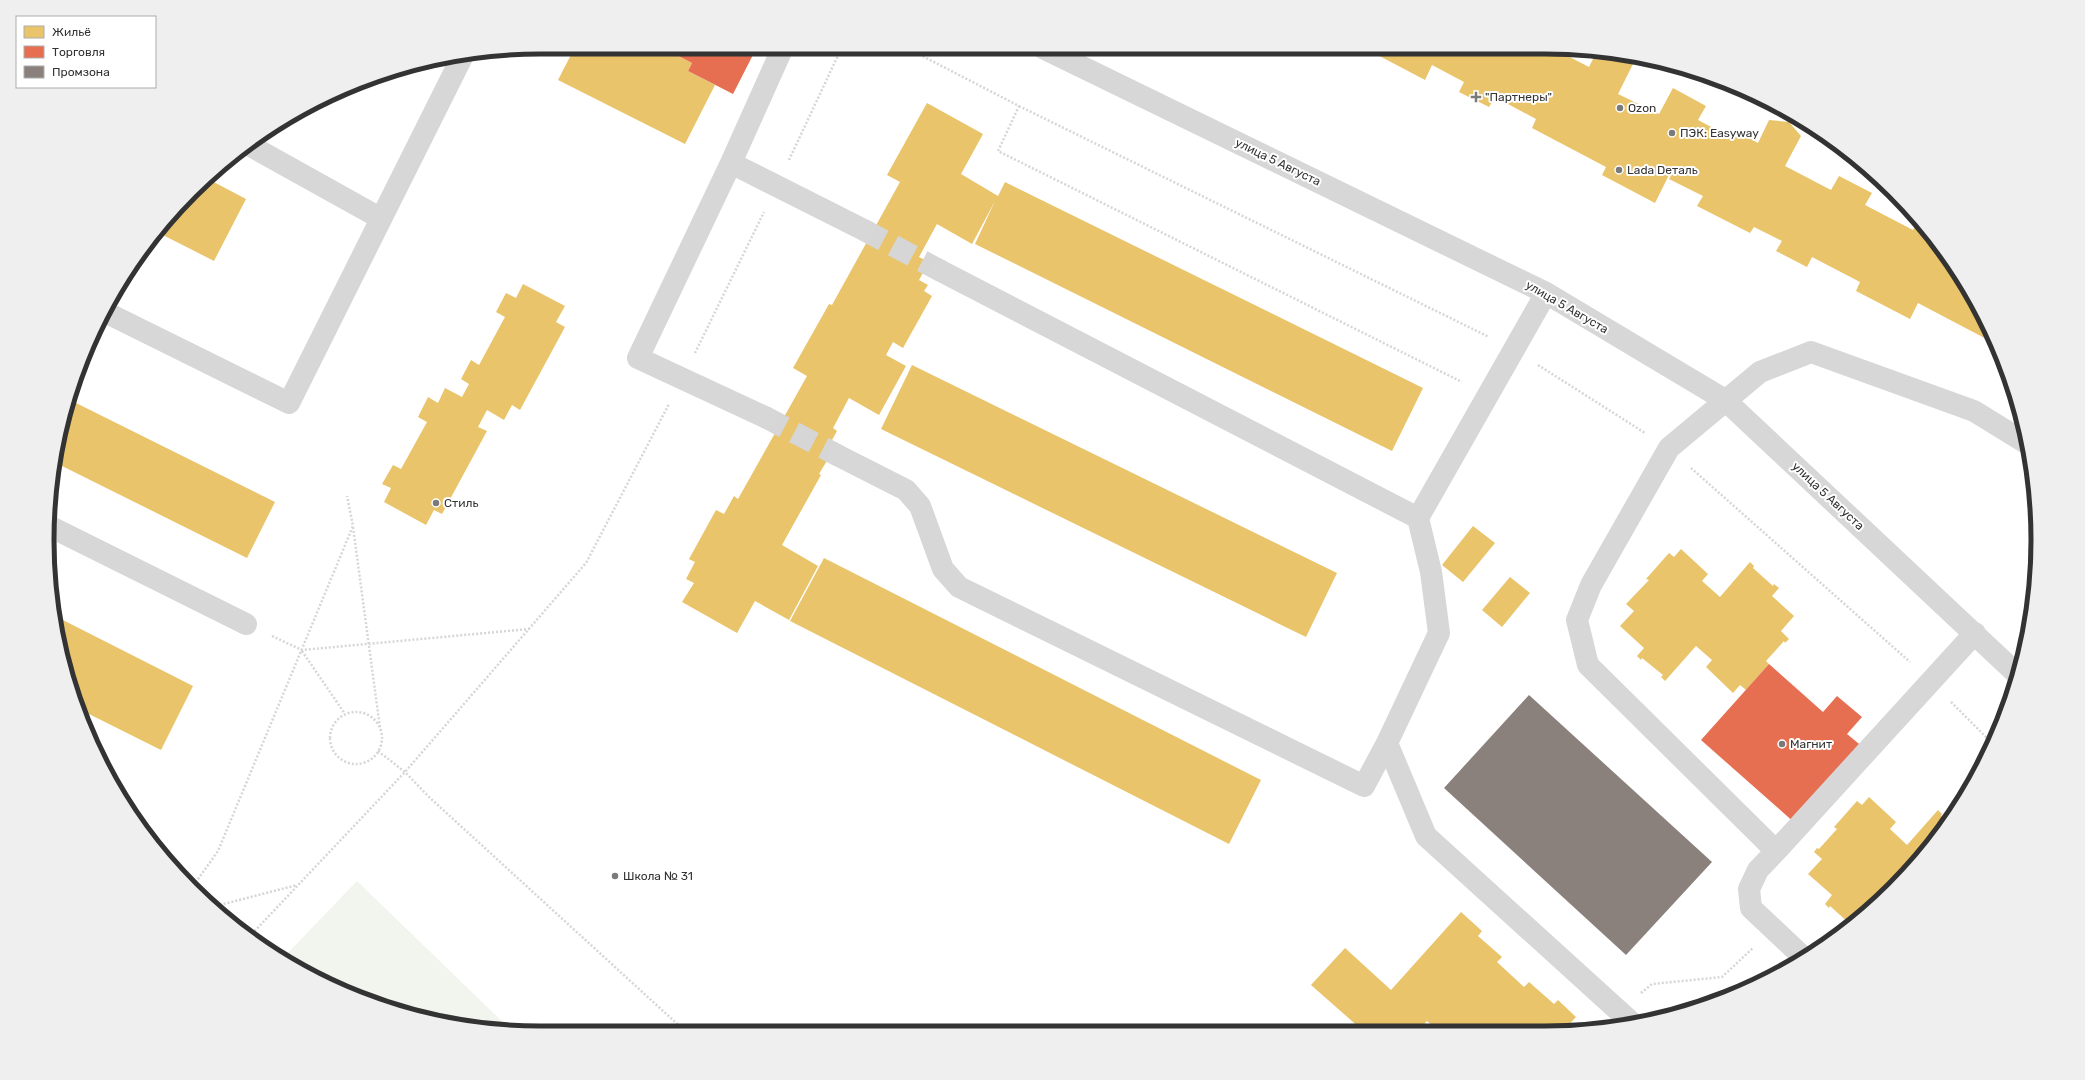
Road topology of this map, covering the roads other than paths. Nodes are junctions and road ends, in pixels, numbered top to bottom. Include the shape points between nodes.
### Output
1 (780, 54) edge
2 (1054, 54) edge
3 (460, 61) edge
4 (253, 148) edge
5 (731, 163) junction
6 (380, 218) junction
7 (864, 230) tunnel mouth
8 (941, 271) tunnel mouth
9 (1546, 293) junction
10 (110, 314) edge
11 (1725, 400) junction
12 (765, 417) tunnel mouth
13 (2021, 440) edge
14 (839, 456) tunnel mouth
15 (1418, 518) junction
16 (54, 529) edge
17 (246, 624) road end
18 (1975, 633) junction
19 (2013, 670) edge
20 (1387, 743) junction
21 (1776, 851) junction
22 (1800, 954) edge
23 (1625, 1017) edge

1 - 5 street
2 - 9 street, улица 5 Августа
3 - 6 street
4 - 6 street
5 - 7 street
5 - 12 street via 638,358
6 - 10 street via 289,403
8 - 15 street
9 - 11 street, улица 5 Августа
9 - 15 street
11 - 13 street via 1760,372 1811,352 1974,412
11 - 18 street, улица 5 Августа
11 - 21 street via 1669,448 1591,585 1577,620 1588,665
14 - 20 street via 906,490 920,506 943,568 959,587 1364,786
15 - 20 street via 1431,572 1439,633
16 - 17 street
18 - 19 street, улица 5 Августа
18 - 21 street
20 - 23 street via 1426,836
21 - 22 street via 1758,870 1749,889 1751,908

